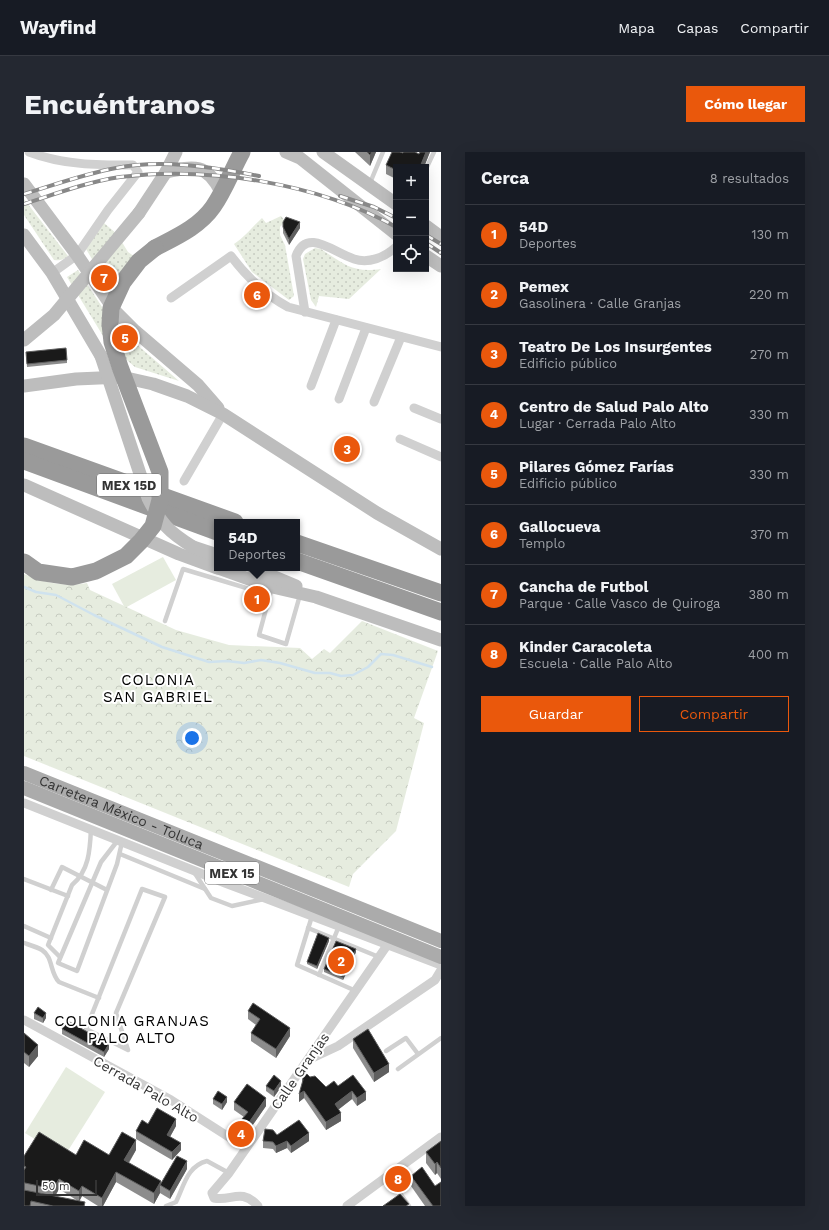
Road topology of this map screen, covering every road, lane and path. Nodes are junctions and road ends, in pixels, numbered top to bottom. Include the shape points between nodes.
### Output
1 (29, 152) edge
2 (176, 152) edge
3 (230, 152) edge
4 (233, 152) edge
5 (242, 152) edge
6 (286, 152) edge
7 (323, 152) edge
8 (383, 152) edge
9 (434, 152) edge
10 (428, 164) edge
11 (166, 172) junction
12 (24, 184) edge
13 (369, 184) junction
14 (221, 192) junction
15 (393, 202) edge
16 (429, 228) edge
17 (393, 232) edge
18 (24, 235) edge
19 (441, 237) edge
20 (393, 249) edge
21 (77, 255) junction
22 (429, 258) edge
23 (441, 266) edge
24 (52, 273) junction
25 (171, 298) dead end
26 (305, 312) junction
27 (336, 320) junction
28 (366, 328) junction
29 (401, 337) junction
30 (24, 340) edge
31 (441, 347) edge
32 (24, 386) edge
33 (311, 386) dead end
34 (339, 399) dead end
35 (374, 402) dead end
36 (414, 408) dead end
37 (223, 414) junction
38 (441, 419) edge
39 (400, 439) dead end
40 (24, 446) edge
41 (441, 457) edge
42 (24, 461) edge
43 (184, 482) dead end
44 (24, 485) edge
45 (227, 519) edge
46 (214, 531) edge
47 (300, 544) edge
48 (441, 549) edge
49 (214, 554) edge
50 (24, 562) edge
51 (300, 562) edge
52 (214, 569) edge
53 (256, 571) edge
54 (223, 573) edge
55 (272, 586) junction
56 (301, 591) junction
57 (441, 593) edge
58 (441, 612) edge
59 (165, 621) dead end
60 (441, 640) edge
61 (24, 773) edge
62 (24, 788) edge
63 (24, 802) edge
64 (91, 830) junction
65 (120, 841) junction
66 (120, 854) junction
67 (193, 870) junction
68 (80, 878) junction
69 (24, 879) edge
70 (92, 884) junction
71 (205, 889) junction
72 (51, 890) junction
73 (107, 890) junction
74 (68, 896) junction
75 (266, 899) junction
76 (313, 911) junction
77 (341, 922) junction
78 (24, 926) edge
79 (308, 928) junction
80 (51, 938) junction
81 (334, 938) junction
82 (441, 941) edge
83 (24, 943) edge
84 (388, 944) junction
85 (60, 957) junction
86 (379, 957) junction
87 (441, 957) edge
88 (441, 965) edge
89 (441, 970) edge
90 (319, 975) junction
91 (356, 991) junction
92 (99, 998) junction
93 (24, 1020) edge
94 (441, 1038) edge
95 (386, 1051) dead end
96 (418, 1054) junction
97 (307, 1061) junction
98 (398, 1069) dead end
99 (441, 1137) edge
100 (246, 1148) junction
101 (229, 1173) junction
102 (388, 1176) junction
103 (166, 1206) edge
104 (258, 1206) edge
105 (347, 1206) edge
106 (409, 1206) edge

1 - 21 street via 58,161 133,165 138,170
2 - 11 main road
3 - 4 main road
5 - 14 highway
6 - 17 main road via 300,158
7 - 13 main road
8 - 13 lane
9 - 10 lane
11 - 14 main road via 194,167 203,169 216,180
11 - 30 main road, bridge via 139,213 54,315
12 - 21 main road
13 - 15 main road
14 - 50 highway, bridge via 204,218 182,234 155,248 139,261 123,282 111,308 112,342 160,472 160,500 153,526 126,556 96,571 72,577 38,572
16 - 19 main road
18 - 24 main road
20 - 26 street via 378,259 365,261 354,260 320,244 304,244 296,256
21 - 24 street
21 - 37 main road via 115,311 146,342 198,386
22 - 23 main road
24 - 49 main road, bridge via 101,356 148,498 158,519 173,534 192,547
25 - 26 street via 231,256 243,272 277,301
26 - 27 street
27 - 28 street
27 - 33 street
28 - 29 street
28 - 34 street
29 - 31 street
29 - 35 street
32 - 37 main road via 76,379 122,377 187,396
36 - 38 street
37 - 43 street
37 - 48 main road via 377,513
39 - 41 street
40 - 45 highway, MEX 15D
42 - 46 highway, MEX 15D
44 - 52 main road
47 - 57 highway
51 - 58 highway
53 - 55 main road
54 - 55 main road
54 - 59 lane via 183,569
55 - 56 main road
55 - 56 lane via 259,635 286,644
56 - 60 main road
61 - 82 main road, Carretera México - Toluca / MEX 15
62 - 76 main road, Carretera México - Toluca / MEX 15
63 - 64 street
64 - 65 street
64 - 68 lane via 90,853
65 - 66 lane
65 - 67 street
65 - 70 lane via 103,859
66 - 71 lane
66 - 73 lane
67 - 71 lane
67 - 75 street
68 - 70 lane
68 - 72 lane via 62,867
68 - 74 lane via 72,885
69 - 72 lane
70 - 73 lane
70 - 85 lane
71 - 75 lane via 211,898 232,906
72 - 74 lane
73 - 85 lane via 76,972 58,963
74 - 80 lane
75 - 76 street
76 - 77 main road, Carretera México - Toluca / MEX 15
76 - 79 lane
77 - 81 lane
77 - 84 street
77 - 87 main road, Carretera México - Toluca / MEX 15
78 - 80 lane
79 - 81 lane
79 - 90 lane via 297,965
80 - 85 lane via 48,945
81 - 86 lane
81 - 90 lane
83 - 92 lane via 46,954 54,977 59,982
84 - 86 street, Calle Granjas
84 - 88 street
86 - 91 street, Calle Granjas
89 - 97 street via 435,980 338,1046
90 - 91 lane
91 - 97 street, Calle Granjas
92 - 92 lane via 142,889 165,897 116,1013 128,1050 86,1029
93 - 100 street, Cerrada Palo Alto via 171,1100
94 - 96 lane
95 - 96 lane via 406,1038
96 - 98 lane
97 - 100 street, Calle Granjas
99 - 102 street
100 - 101 street, Calle Granjas
101 - 103 lane via 207,1162 198,1163 190,1171 176,1202
101 - 104 street, Calle Granjas via 212,1193 214,1198 238,1195 253,1200
102 - 105 street
102 - 106 lane

